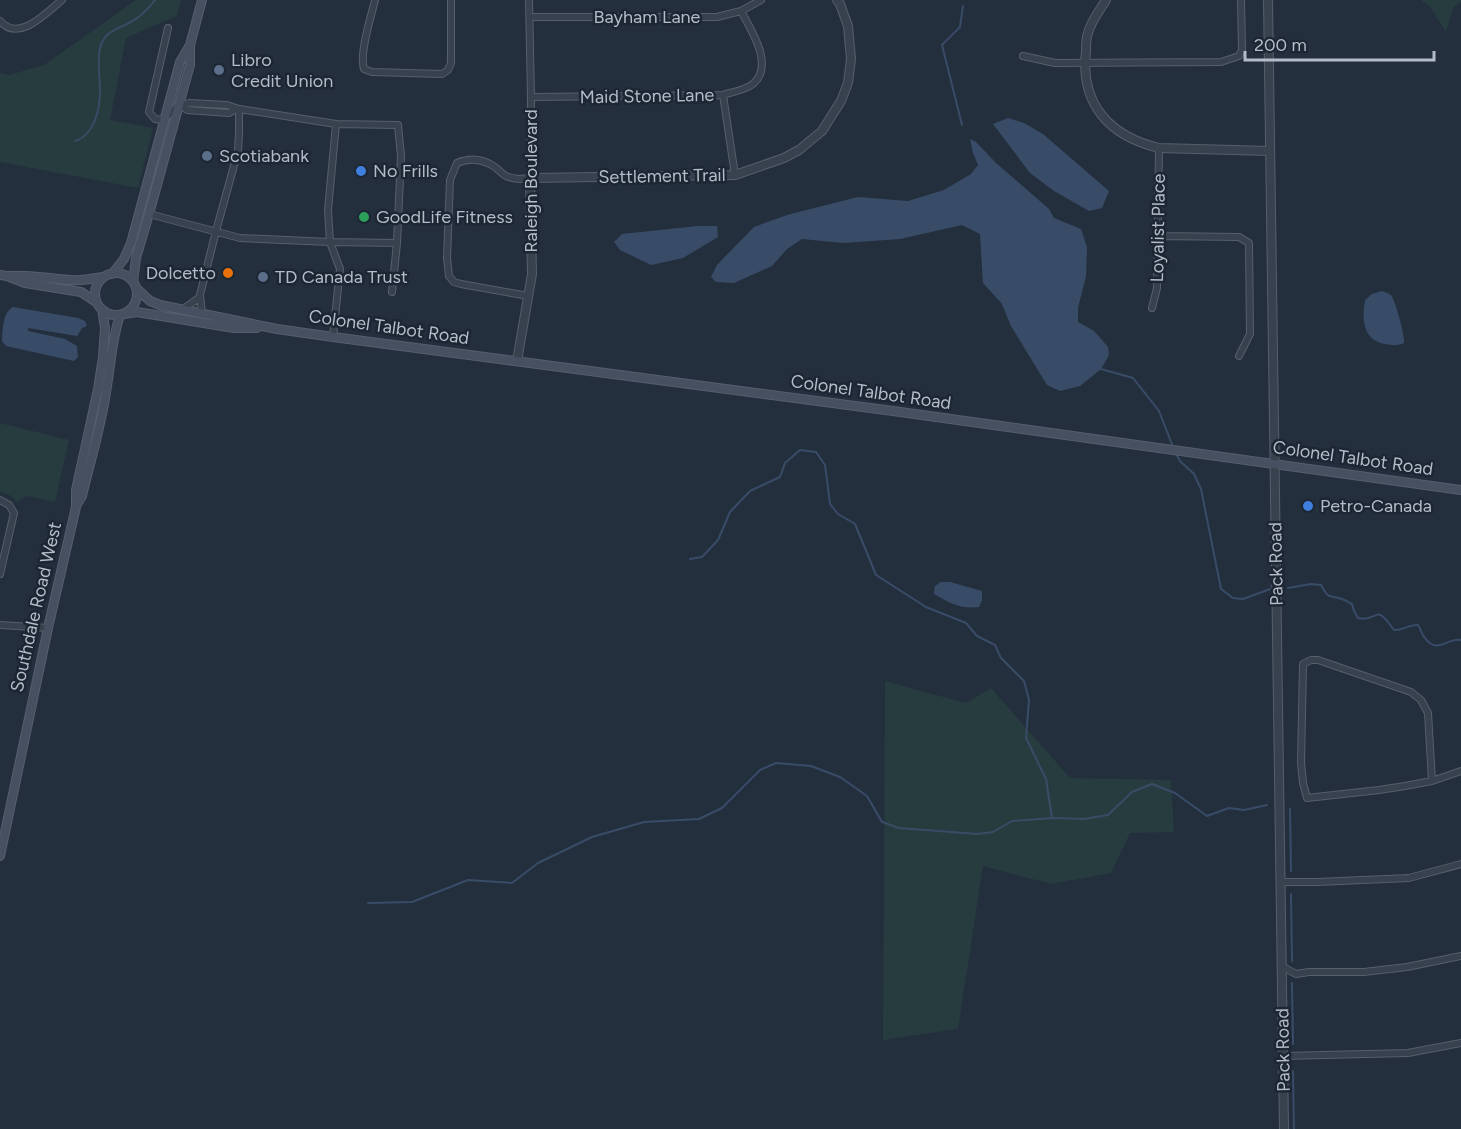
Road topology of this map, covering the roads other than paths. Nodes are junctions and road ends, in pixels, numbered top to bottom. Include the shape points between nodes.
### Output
1 (62, 0) edge
2 (202, 0) edge
3 (375, 0) edge
4 (451, 0) edge
5 (529, 0) edge
6 (761, 0) edge
7 (837, 0) edge
8 (1106, 0) edge
9 (1242, 0) edge
10 (1268, 0) edge
11 (741, 11) junction
12 (530, 17) junction
13 (0, 21) edge
14 (168, 28) dead end
15 (190, 45) junction
16 (1023, 56) dead end
17 (1084, 62) junction
18 (723, 95) junction
19 (531, 97) junction
20 (180, 106) junction
21 (237, 109) junction
22 (163, 120) junction
23 (336, 124) junction
24 (1159, 148) junction
25 (1270, 151) junction
26 (735, 175) junction
27 (530, 178) junction
28 (149, 214) junction
29 (216, 231) junction
30 (1159, 236) junction
31 (330, 242) junction
32 (397, 243) junction
33 (3, 275) edge
34 (107, 275) junction
35 (135, 285) junction
36 (392, 291) dead end
37 (528, 296) junction
38 (200, 297) junction
39 (99, 306) junction
40 (1152, 308) dead end
41 (182, 310) junction
42 (122, 314) junction
43 (202, 314) junction
44 (277, 328) junction
45 (333, 337) junction
46 (1239, 356) dead end
47 (517, 361) junction
48 (1275, 464) junction
49 (1461, 490) edge
50 (0, 500) edge
51 (76, 507) junction
52 (0, 574) edge
53 (0, 625) edge
54 (48, 628) junction
55 (1461, 771) edge
56 (1432, 781) junction
57 (0, 856) edge
58 (1461, 864) edge
59 (1280, 882) junction
60 (1461, 956) edge
61 (1281, 966) junction
62 (1461, 1043) edge
63 (1283, 1056) junction
64 (1284, 1129) edge

1 - 13 street via 20,30
2 - 15 main road
3 - 4 street via 364,49 364,69 442,74 451,63
5 - 12 street, Raleigh Boulevard
6 - 11 street, Bayham Lane
7 - 26 street, Settlement Trail via 848,26 851,59 841,101 822,131 799,150
8 - 17 street via 1088,33
9 - 17 street via 1239,56 1221,62
10 - 25 street, Pack Road
11 - 12 street, Bayham Lane via 717,17
11 - 18 street, Maid Stone Lane via 759,46 761,70 755,83
12 - 19 street, Raleigh Boulevard
14 - 22 street via 149,112 155,119
15 - 20 main road via 190,65
15 - 22 main road via 180,62
16 - 17 street via 1055,63
17 - 24 street via 1089,94 1103,119 1118,132
18 - 19 street, Maid Stone Lane
18 - 26 street
19 - 27 street, Raleigh Boulevard
20 - 21 street via 229,113
20 - 22 street
20 - 28 main road
21 - 23 street
21 - 29 street via 238,151
22 - 34 main road via 131,243 124,259
23 - 31 street via 328,210
23 - 32 street via 398,125 401,156
24 - 25 street
24 - 30 street, Loyalist Place
25 - 48 street, Pack Road
26 - 27 street, Settlement Trail
27 - 37 street, Raleigh Boulevard via 532,274
27 - 37 street via 511,178 477,159 458,163 450,180 447,258 449,276 454,282
28 - 29 street
28 - 35 main road via 136,258
29 - 31 street via 240,238
29 - 38 street
30 - 40 street, Loyalist Place via 1157,288
30 - 46 street via 1239,237 1249,243 1250,334
31 - 32 street
31 - 45 street via 340,269
32 - 36 street
33 - 34 main road via 79,280
33 - 39 main road via 25,283 81,292
34 - 35 main road via 122,274
34 - 39 main road via 96,288
35 - 41 main road, Colonel Talbot Road via 150,301
35 - 42 main road via 136,301
37 - 47 street, Raleigh Boulevard
38 - 41 street
38 - 43 street
39 - 42 main road via 106,313
39 - 51 main road, Southdale Road West via 105,328 103,357 76,490
41 - 43 main road, Colonel Talbot Road
42 - 44 main road, Colonel Talbot Road via 137,312 234,328
42 - 51 main road, Southdale Road West via 112,344 100,422
43 - 44 main road, Colonel Talbot Road
44 - 45 main road, Colonel Talbot Road
45 - 47 main road, Colonel Talbot Road
47 - 48 main road, Colonel Talbot Road
48 - 49 main road, Colonel Talbot Road
48 - 59 street, Pack Road
50 - 52 street via 14,513
51 - 54 main road, Southdale Road West
53 - 54 street
54 - 57 main road, Southdale Road West
55 - 56 street
56 - 56 street via 1306,798 1301,762 1303,664 1318,660 1411,692 1421,700 1428,713
58 - 59 street via 1409,878
59 - 61 street, Pack Road
60 - 61 street via 1364,972 1296,974
61 - 63 street, Pack Road
62 - 63 street via 1408,1053
63 - 64 street, Pack Road

